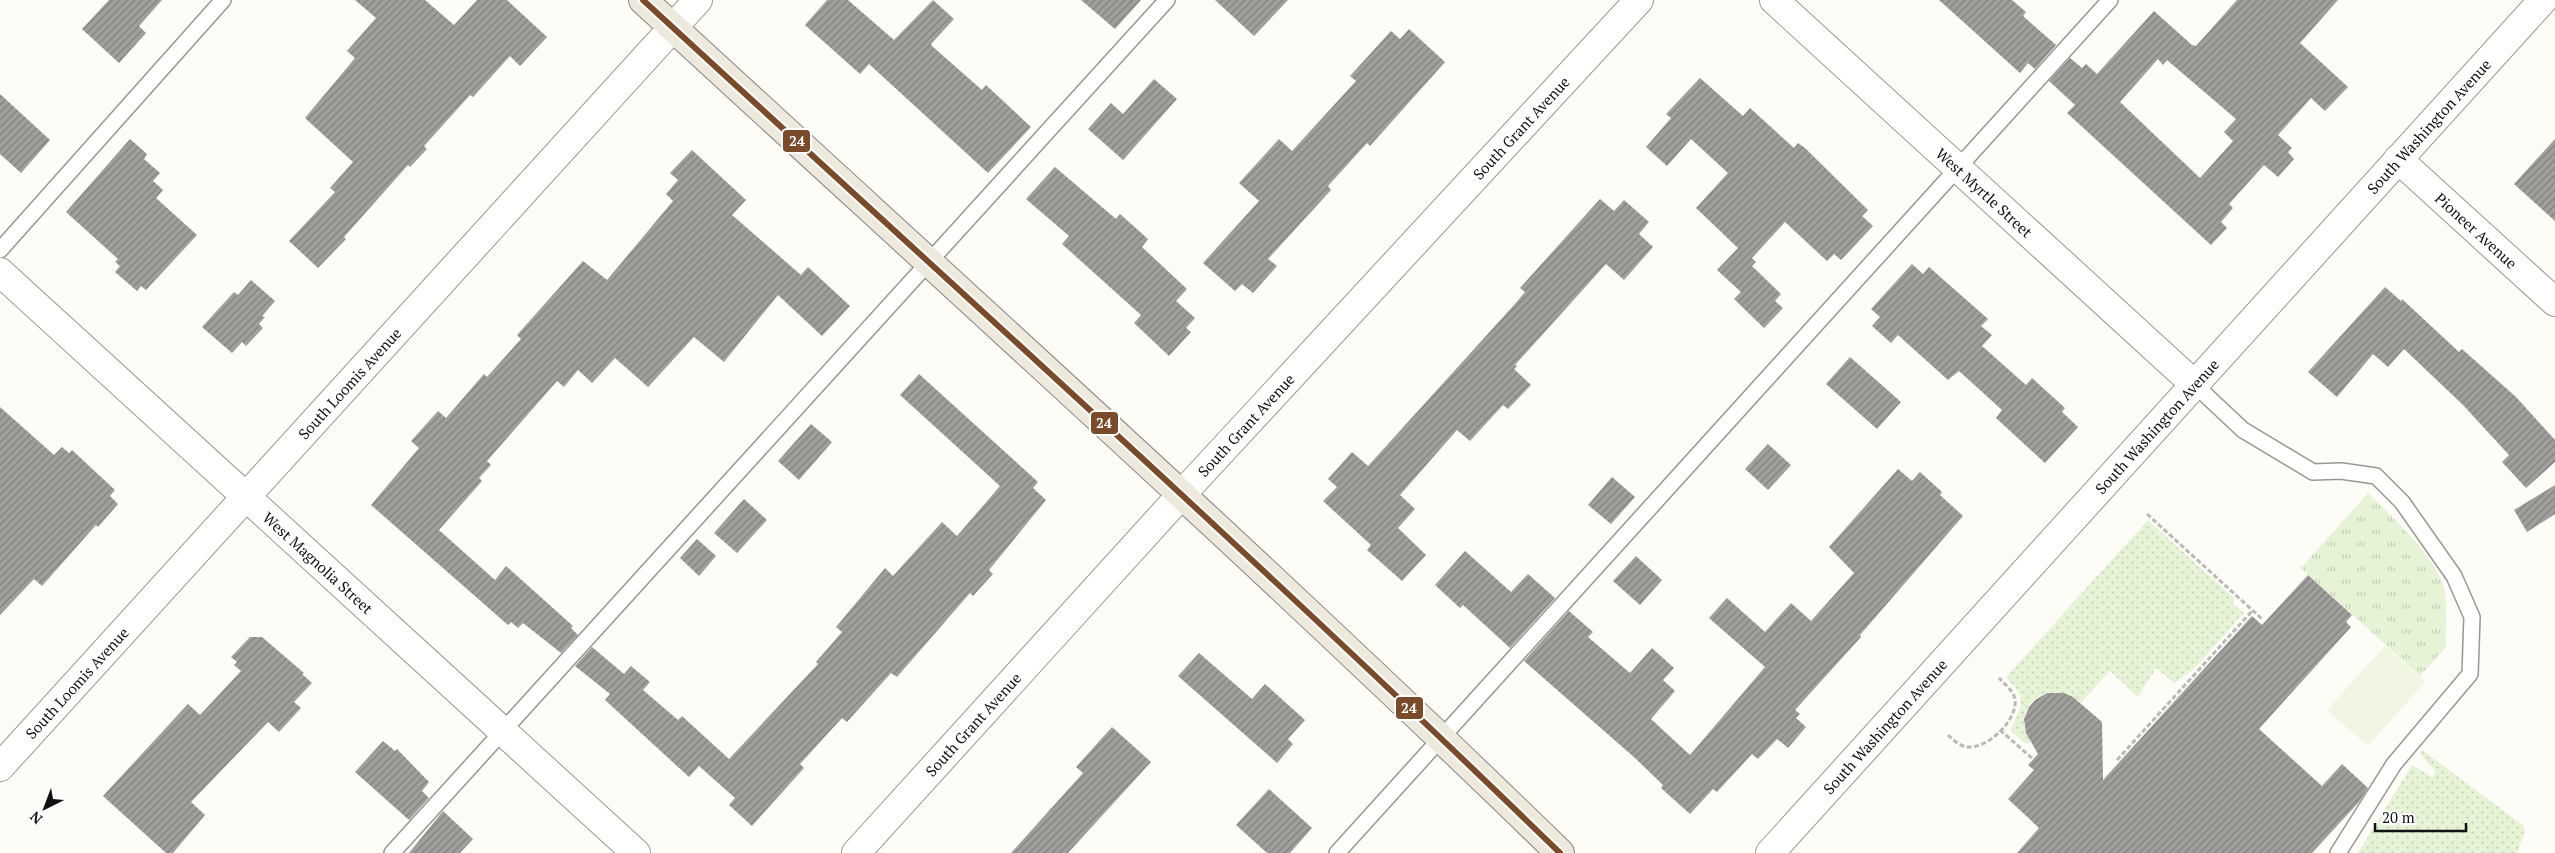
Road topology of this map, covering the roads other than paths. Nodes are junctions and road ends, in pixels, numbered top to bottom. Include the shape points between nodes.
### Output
1 (223, 0) edge
2 (643, 0) edge
3 (698, 0) edge
4 (1167, 0) edge
5 (1639, 0) edge
6 (1774, 0) edge
7 (2110, 0) edge
8 (2543, 0) edge
9 (673, 28) junction
10 (2398, 159) junction
11 (1958, 168) junction
12 (0, 250) edge
13 (928, 261) junction
14 (0, 272) edge
15 (2555, 302) edge
16 (2194, 384) junction
17 (1182, 494) junction
18 (245, 496) junction
19 (503, 731) junction
20 (1443, 739) junction
21 (0, 767) edge
22 (392, 853) edge
23 (636, 853) edge
24 (856, 853) edge
25 (1337, 853) edge
26 (1560, 853) edge
27 (1770, 853) edge
28 (2338, 853) edge

1 - 12 lane
2 - 9 main road
3 - 9 street, South Loomis Avenue
4 - 13 lane
5 - 17 street, South Grant Avenue
6 - 11 street, West Myrtle Street
7 - 11 lane
8 - 10 street, South Washington Avenue
9 - 13 main road
9 - 18 street, South Loomis Avenue
10 - 15 street, Pioneer Avenue
10 - 16 street, South Washington Avenue
11 - 16 street, West Myrtle Street
11 - 20 lane
13 - 17 main road
13 - 19 lane
14 - 18 street, West Magnolia Street
16 - 27 street, South Washington Avenue
16 - 28 lane via 2243,430 2313,472 2341,471 2376,476 2402,502 2454,576 2472,617 2470,674 2394,764
17 - 20 main road
17 - 24 street, South Grant Avenue
18 - 19 street, West Magnolia Street
18 - 21 street, South Loomis Avenue
19 - 22 lane
19 - 23 street, West Magnolia Street
20 - 25 lane
20 - 26 main road

